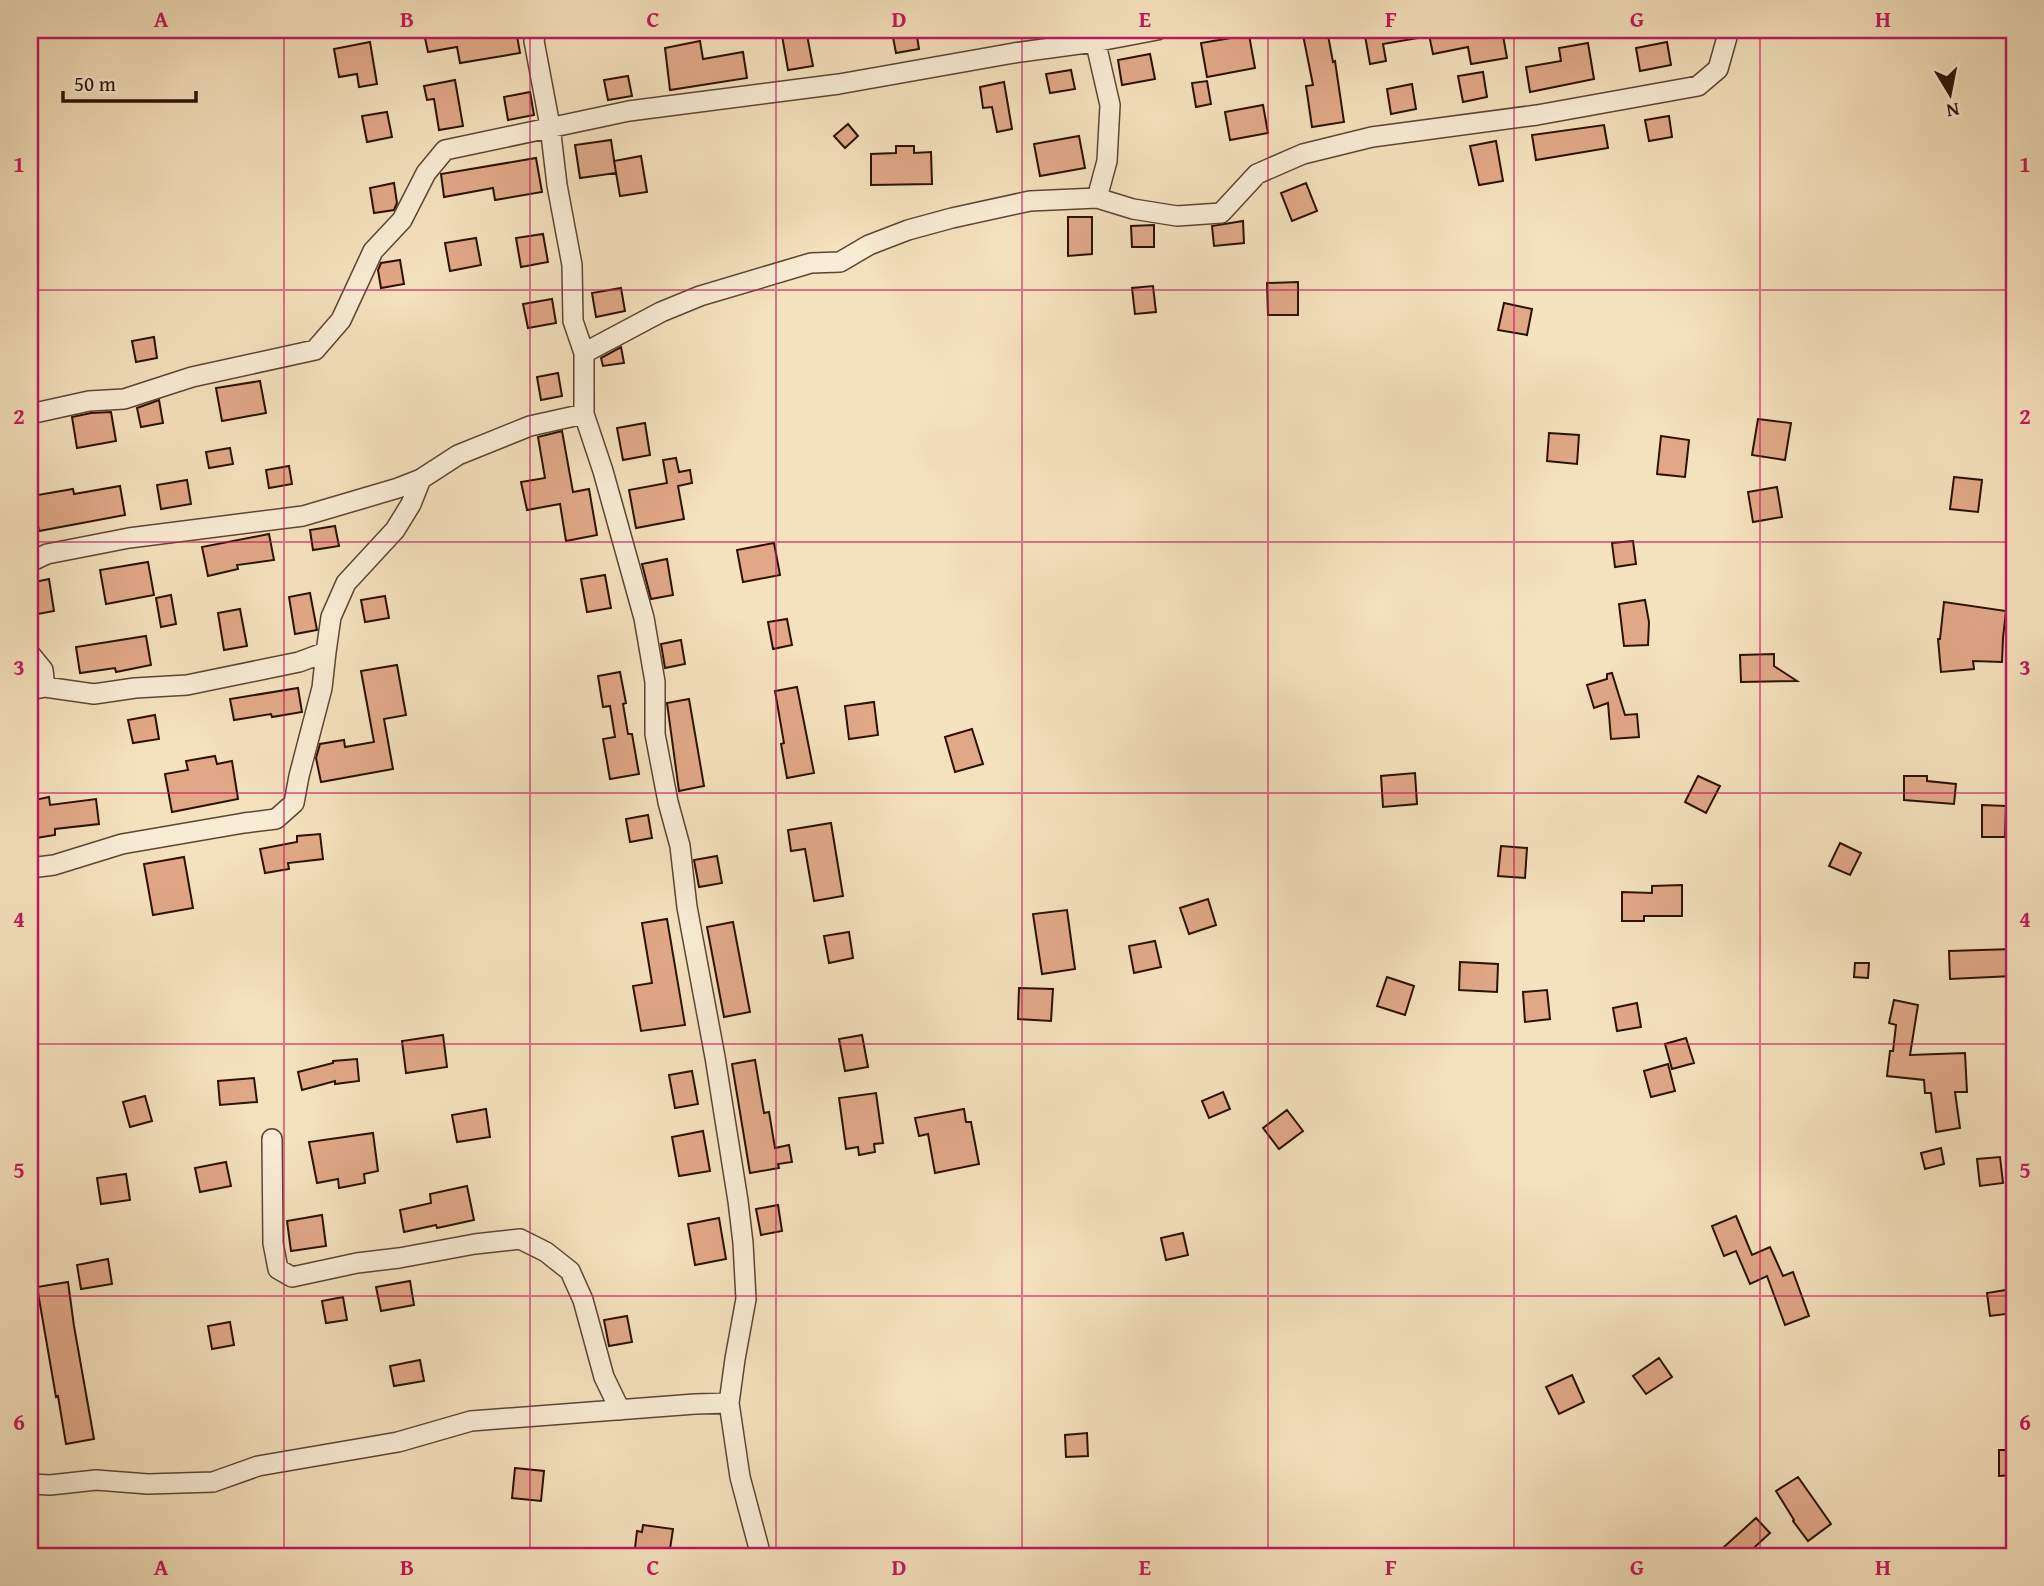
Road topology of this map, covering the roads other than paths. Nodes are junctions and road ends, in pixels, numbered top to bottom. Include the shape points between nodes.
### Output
1 (536, 30) edge
2 (1157, 30) edge
3 (1729, 30) edge
4 (1094, 36) edge
5 (550, 126) junction
6 (1097, 198) junction
7 (584, 353) junction
8 (30, 414) edge
9 (584, 414) junction
10 (421, 479) junction
11 (30, 562) edge
12 (326, 652) junction
13 (30, 654) edge
14 (38, 688) edge
15 (30, 869) edge
16 (272, 1139) dead end
17 (729, 1403) junction
18 (620, 1410) junction
19 (30, 1484) edge
20 (761, 1556) edge

1 - 5 street via 534,41
2 - 4 street
3 - 6 street via 1718,69 1698,86 1537,115 1372,137 1303,154 1257,174 1221,213 1177,216
4 - 5 street via 839,84 664,105
4 - 6 street via 1110,105 1107,161
5 - 7 street via 572,265 573,321
5 - 8 street via 445,150 426,173 402,220 373,251 341,320 315,350 192,377 124,399 89,401
6 - 7 street via 1030,201 908,230 840,262 811,263 700,296
7 - 9 street
9 - 10 street via 530,426 457,455
9 - 17 street via 644,618 655,682 655,734 680,846 738,1202 747,1299
10 - 11 street via 303,516 129,538
10 - 12 street via 395,530 346,583 331,617
12 - 14 street via 187,685 93,694
12 - 15 street via 322,688 294,803 276,819 122,844
13 - 14 street via 43,670
16 - 18 street via 273,1243 278,1269 292,1277 520,1239 570,1271 583,1300 604,1377
17 - 18 street
17 - 20 street via 740,1477
18 - 19 street via 471,1421 398,1442 258,1466 213,1482

